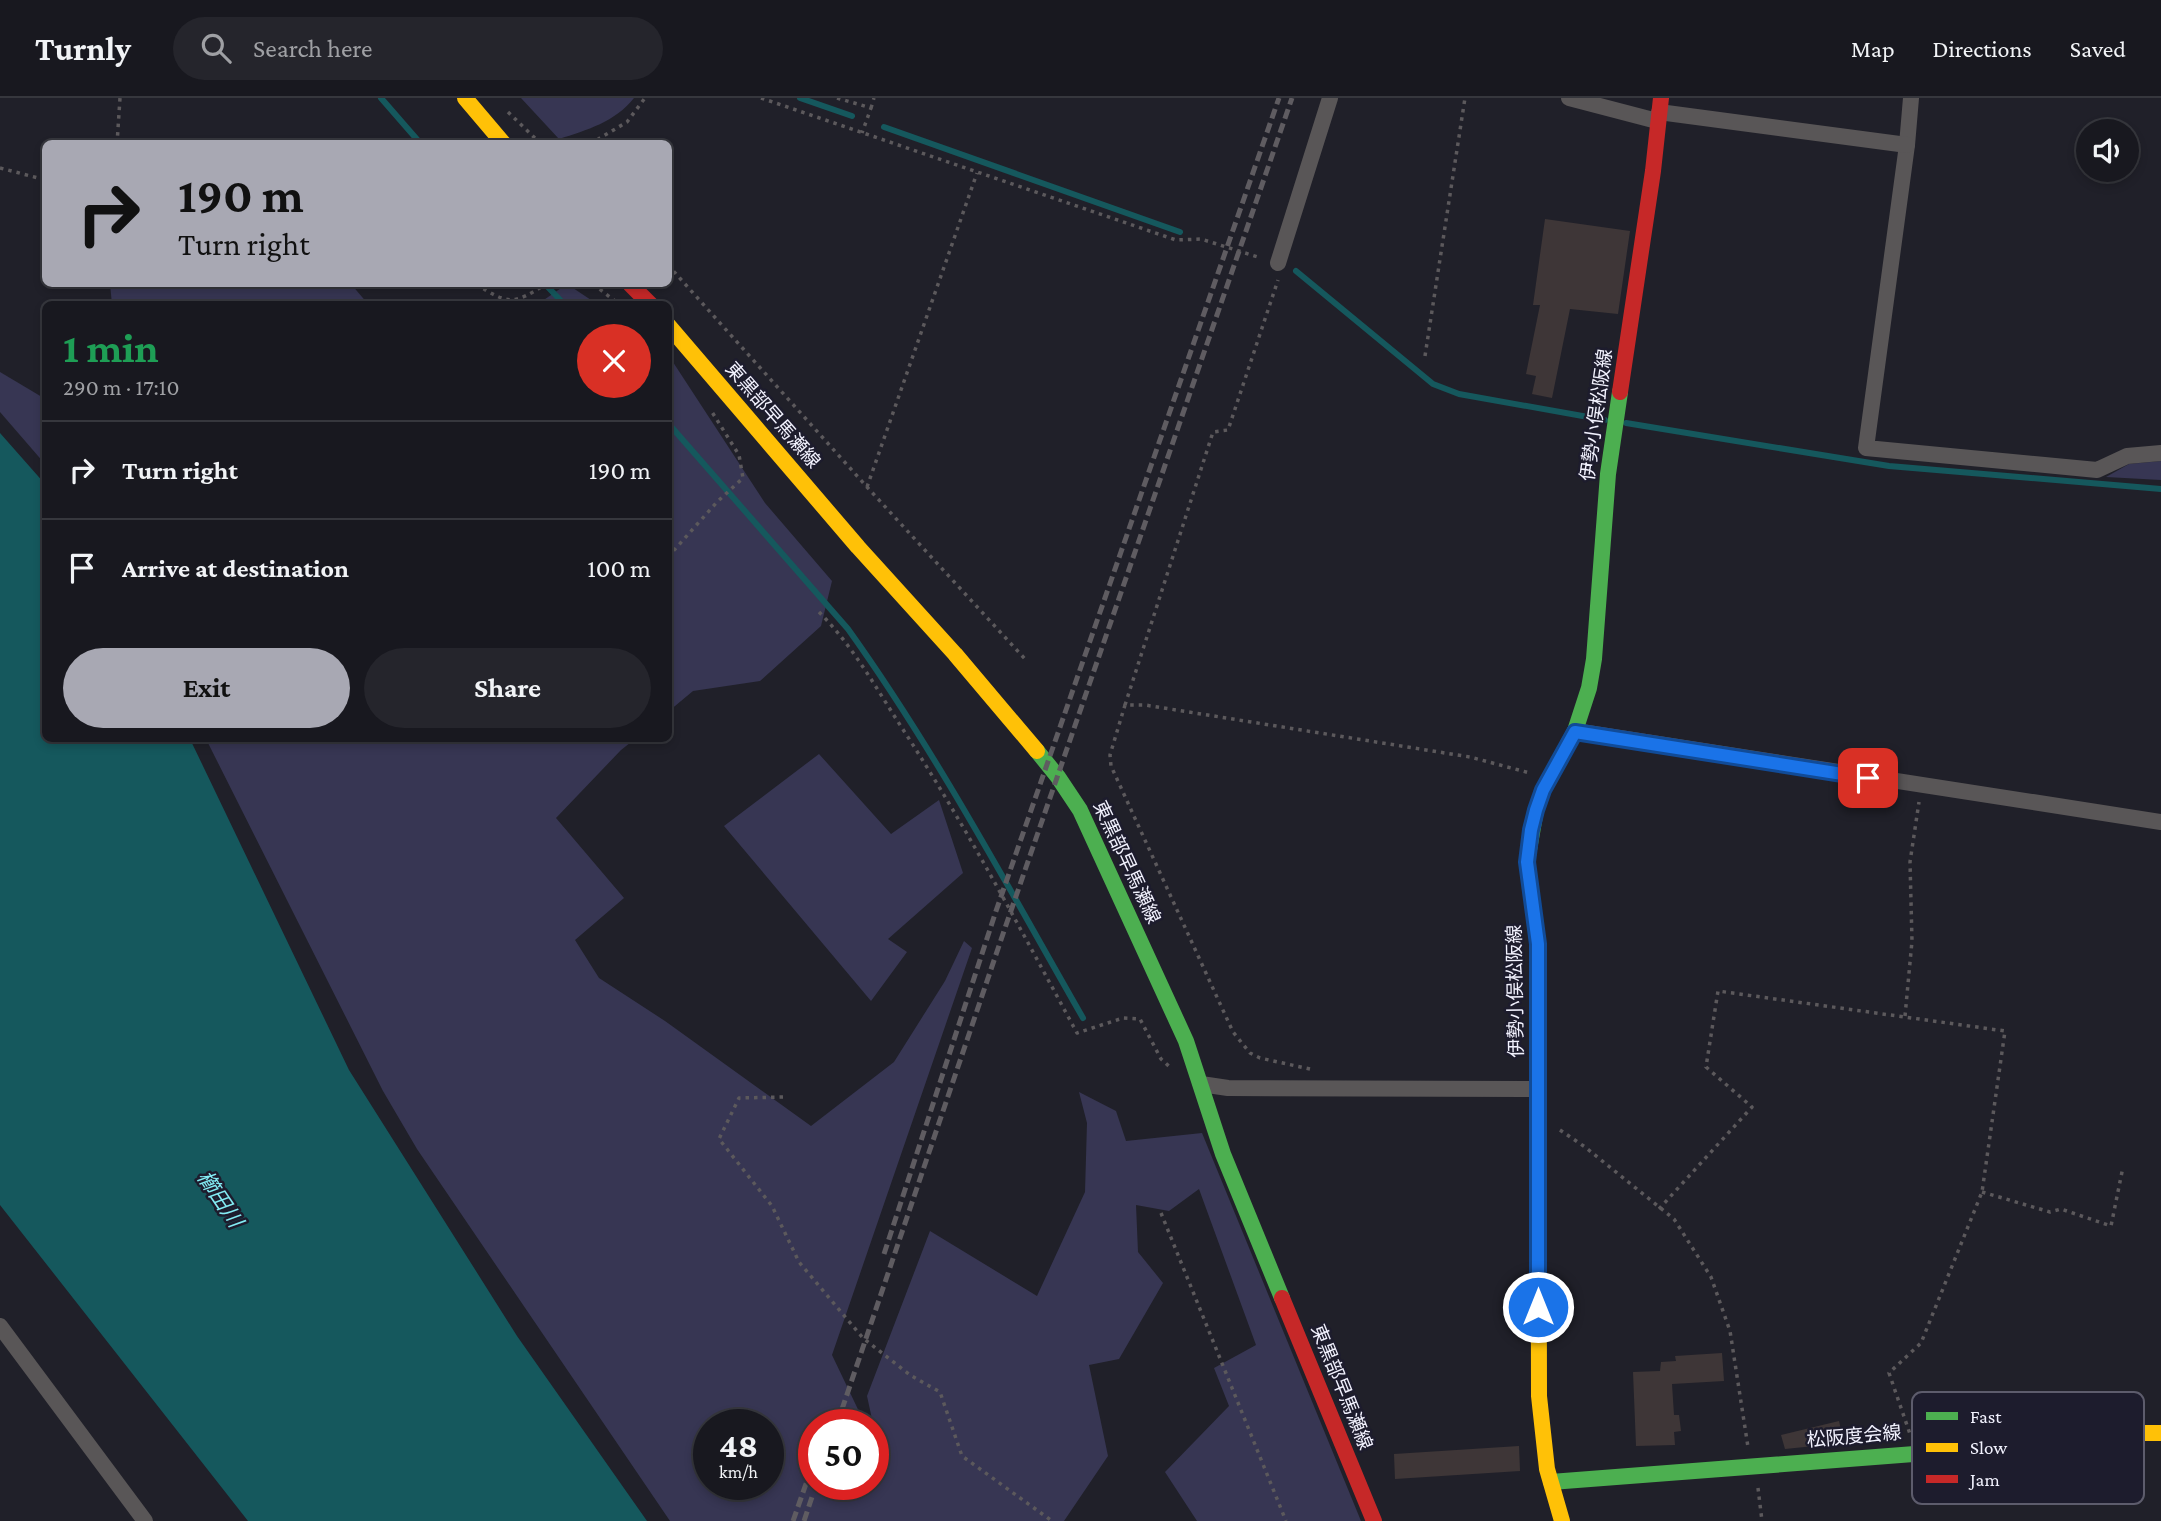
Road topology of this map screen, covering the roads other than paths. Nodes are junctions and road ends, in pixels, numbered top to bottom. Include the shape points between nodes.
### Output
1 (465, 98) edge
2 (1330, 98) edge
3 (1569, 98) edge
4 (1911, 98) edge
5 (1659, 110) edge
6 (501, 140) edge
7 (1907, 145) junction
8 (1278, 263) road end
9 (634, 287) edge
10 (646, 301) edge
11 (672, 331) edge
12 (2161, 453) edge
13 (1575, 732) junction
14 (2161, 822) edge
15 (1201, 1084) junction
16 (1538, 1089) junction
17 (0, 1326) edge
18 (1912, 1452) edge
19 (1551, 1482) junction
20 (145, 1521) edge
21 (1374, 1521) edge
22 (1562, 1521) edge

1 - 6 main road
2 - 8 street
3 - 5 street
4 - 7 street
5 - 7 street
5 - 13 main road, 伊勢小俣松阪線 via 1608,474 1594,659
7 - 12 street via 1866,448 2097,470 2127,456
9 - 10 main road
11 - 15 main road, 東黒部早馬瀬線 via 1058,777 1091,833 1186,1041
13 - 14 street
13 - 16 main road, 伊勢小俣松阪線 via 1536,810 1527,862 1538,944
15 - 16 street
15 - 21 main road, 東黒部早馬瀬線 via 1223,1154
16 - 19 main road, 伊勢小俣松阪線 via 1538,1371
17 - 20 street
18 - 19 main road, 松阪度会線
19 - 22 main road, 伊勢小俣松阪線

